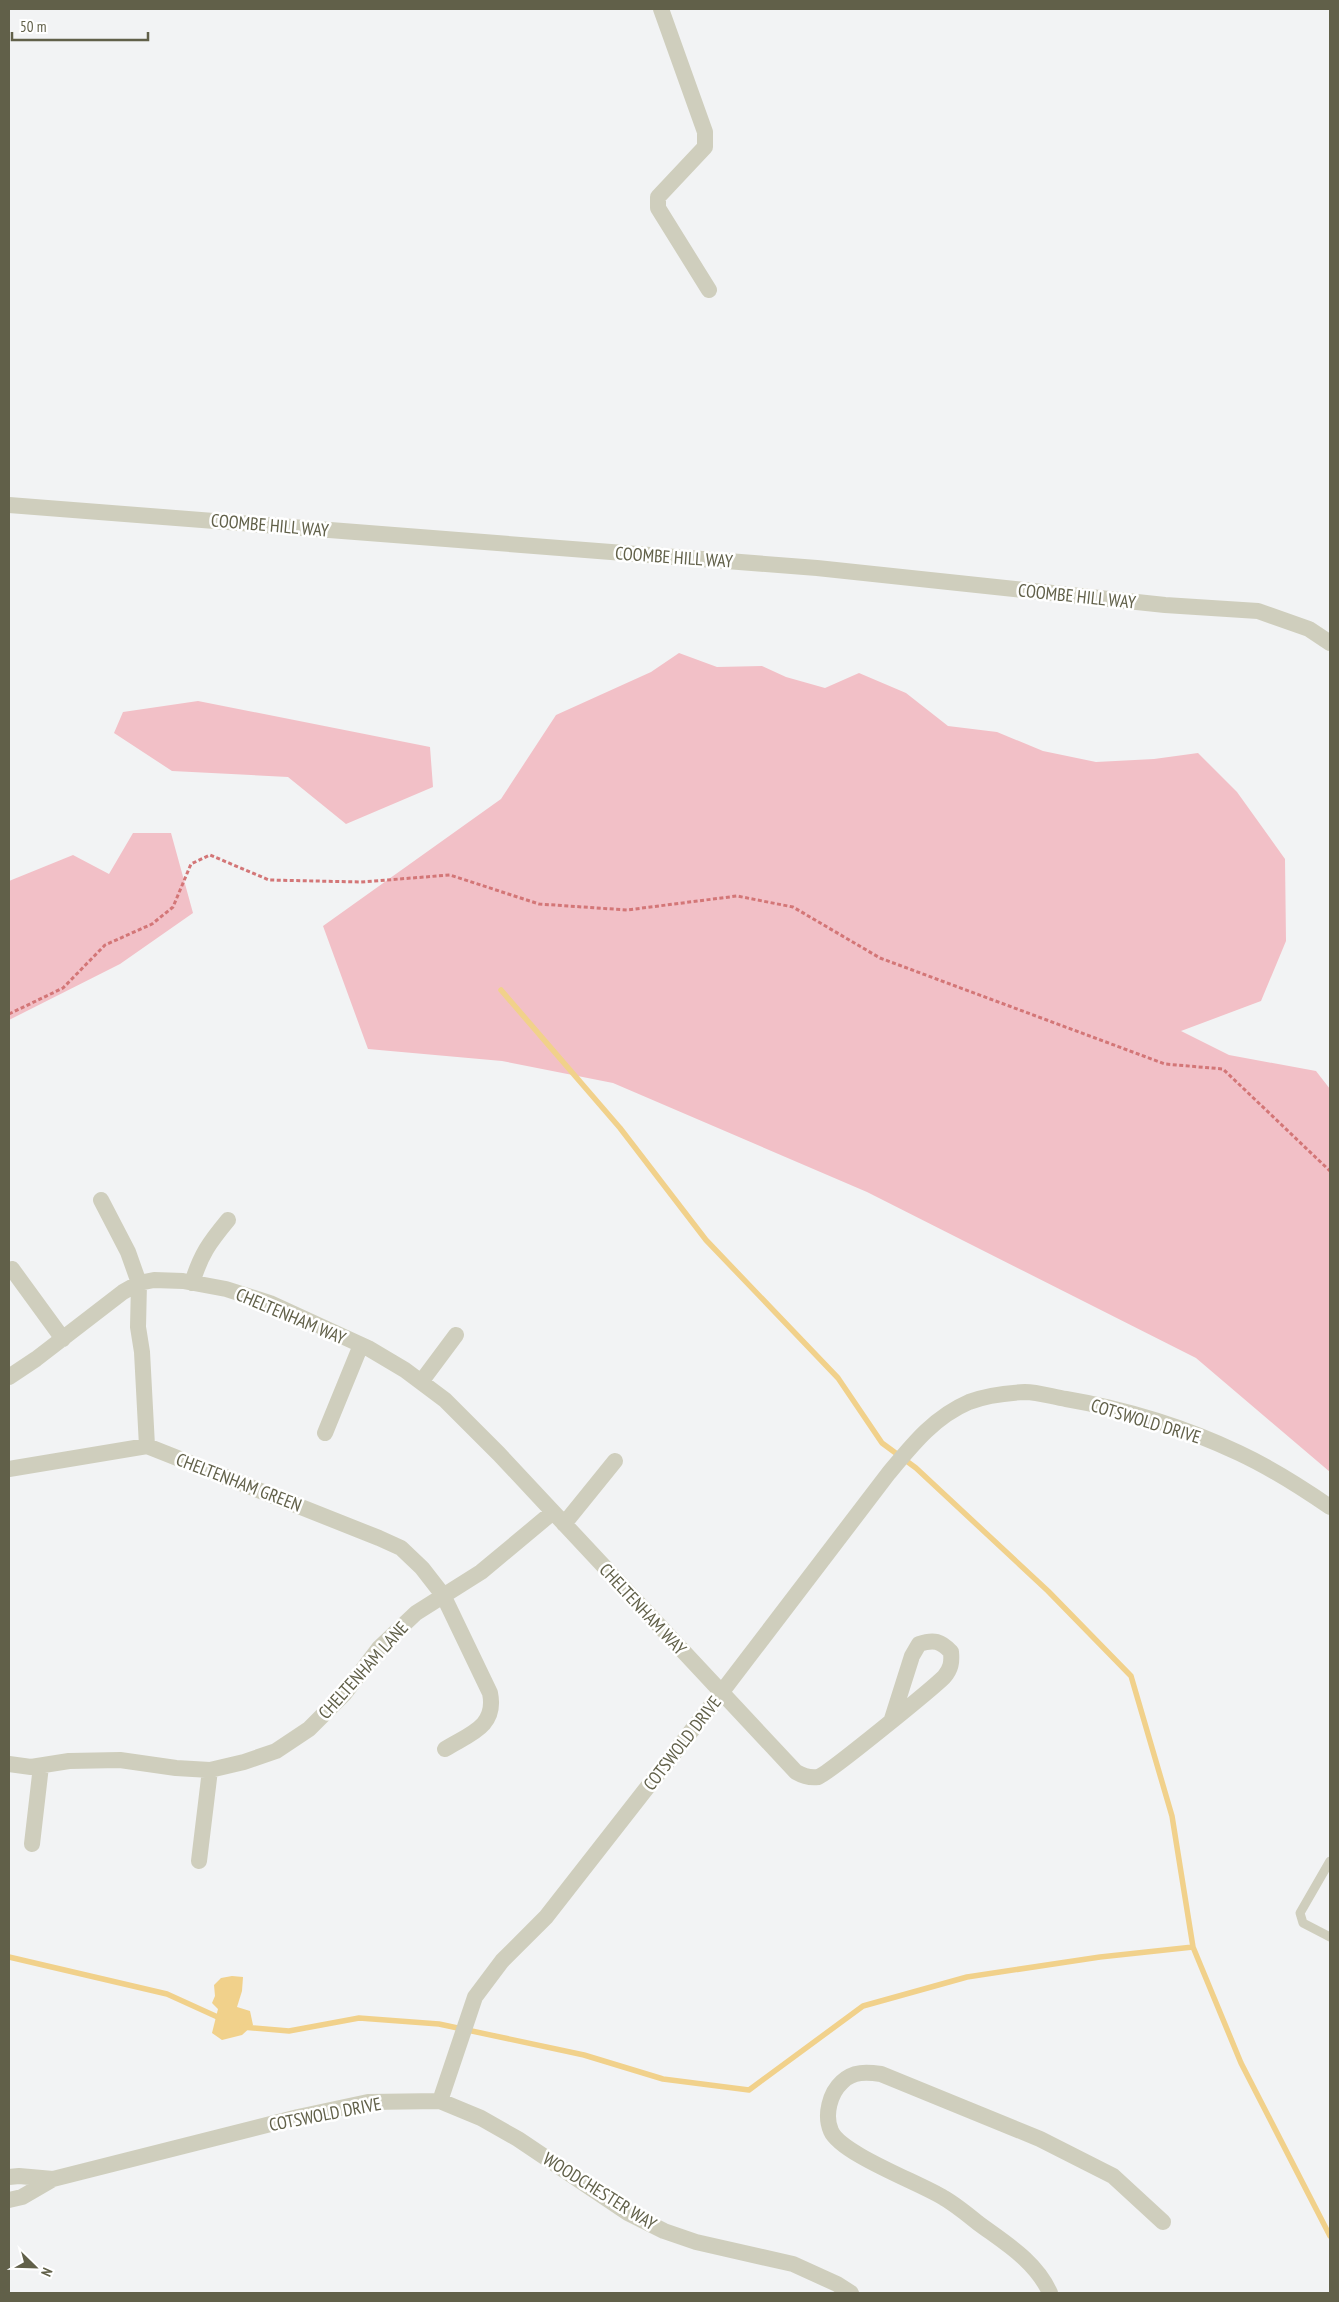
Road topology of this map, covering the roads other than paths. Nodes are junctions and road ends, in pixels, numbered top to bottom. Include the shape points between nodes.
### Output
1 (661, 9) edge
2 (709, 290) dead end
3 (9, 505) edge
4 (1330, 643) edge
5 (101, 1200) dead end
6 (228, 1220) dead end
7 (12, 1269) dead end
8 (139, 1283) junction
9 (192, 1283) junction
10 (456, 1335) dead end
11 (63, 1339) junction
12 (361, 1345) junction
13 (9, 1378) edge
14 (421, 1382) junction
15 (325, 1433) dead end
16 (147, 1446) junction
17 (615, 1461) dead end
18 (9, 1469) edge
19 (1330, 1507) edge
20 (553, 1512) junction
21 (564, 1524) junction
22 (443, 1595) junction
23 (721, 1693) junction
24 (892, 1719) junction
25 (444, 1749) dead end
26 (9, 1764) edge
27 (41, 1766) junction
28 (210, 1770) junction
29 (32, 1844) dead end
30 (199, 1860) dead end
31 (1330, 1861) edge
32 (1330, 1936) edge
33 (440, 2101) junction
34 (9, 2177) edge
35 (53, 2179) junction
36 (9, 2200) edge
37 (1163, 2222) dead end
38 (851, 2293) edge
39 (1050, 2293) edge

1 - 2 street via 706,132 705,147 658,196 658,208
3 - 4 street, COOMBE HILL WAY via 817,568 1145,603 1258,611 1309,629
5 - 8 street via 128,1252
6 - 9 street via 199,1260
7 - 11 street
8 - 9 street, CHELTENHAM WAY via 154,1280
8 - 11 street, CHELTENHAM WAY
8 - 16 street via 138,1327
9 - 12 street, CHELTENHAM WAY via 226,1289 270,1303
10 - 14 street
11 - 13 street, CHELTENHAM WAY
12 - 14 street, CHELTENHAM WAY
12 - 15 street, CHELTENHAM WAY
14 - 20 street, CHELTENHAM WAY via 445,1400
16 - 18 street
16 - 22 street, CHELTENHAM GREEN via 401,1548
17 - 21 street
19 - 23 street, COTSWOLD DRIVE via 1290,1480 1240,1453 1115,1408 1027,1392 1004,1393 969,1402 935,1422 913,1444
20 - 21 street, CHELTENHAM WAY
20 - 22 street, CHELTENHAM LANE via 481,1572
21 - 23 street, CHELTENHAM WAY
22 - 25 street, CHELTENHAM GREEN via 490,1693 493,1707 483,1725
22 - 28 street, CHELTENHAM LANE via 416,1612 379,1648 345,1693 309,1729 276,1751
23 - 24 street, CHELTENHAM WAY via 796,1772 804,1776 820,1776
23 - 33 street, COTSWOLD DRIVE via 546,1917 484,1982 474,1997
24 - 24 street, CHELTENHAM WAY via 912,1656 919,1644 930,1640 943,1643 952,1652 952,1665 945,1676
26 - 27 street, CHELTENHAM LANE
27 - 28 street, CHELTENHAM LANE via 69,1761 120,1760
27 - 29 street
28 - 30 street
31 - 32 lane via 1300,1913 1303,1923
33 - 35 street, COTSWOLD DRIVE via 368,2102
33 - 38 street, WOODCHESTER WAY via 481,2118 518,2139 628,2213 664,2232 793,2264
34 - 35 street, COTSWOLD DRIVE
35 - 36 street, COTSWOLD DRIVE via 22,2197
37 - 39 street via 1113,2176 1040,2139 881,2074 863,2071 842,2081 831,2097 828,2115 831,2131 848,2148 944,2198 1003,2241 1032,2266

